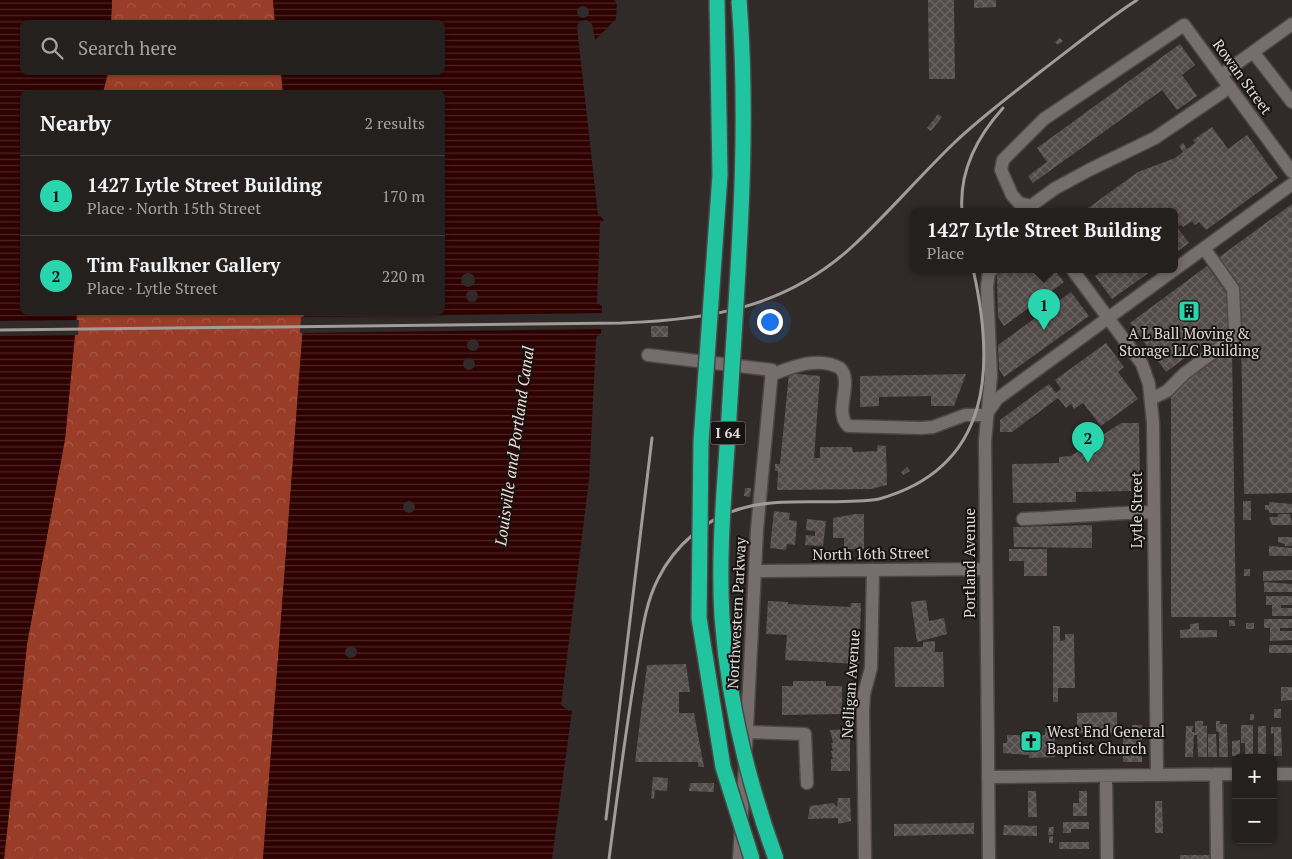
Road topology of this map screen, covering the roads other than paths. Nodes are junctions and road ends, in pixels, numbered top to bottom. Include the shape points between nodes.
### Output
1 (717, 0) edge
2 (739, 0) edge
3 (1292, 24) edge
4 (1253, 52) junction
5 (1221, 75) junction
6 (1230, 87) junction
7 (1292, 102) edge
8 (1292, 172) edge
9 (1292, 184) edge
10 (1030, 208) edge
11 (1033, 208) edge
12 (1204, 248) junction
13 (1178, 267) edge
14 (989, 273) edge
15 (1075, 273) edge
16 (1170, 273) edge
17 (1108, 318) junction
18 (648, 355) dead end
19 (771, 373) junction
20 (1152, 399) junction
21 (987, 415) junction
22 (1154, 512) junction
23 (1023, 519) dead end
24 (986, 569) junction
25 (872, 570) junction
26 (755, 571) junction
27 (746, 732) junction
28 (1216, 774) junction
29 (1232, 774) edge
30 (1277, 774) edge
31 (1292, 774) edge
32 (1157, 775) junction
33 (1106, 776) junction
34 (988, 777) junction
35 (807, 783) dead end
36 (739, 859) edge
37 (752, 859) edge
38 (776, 859) edge
39 (865, 859) edge
40 (989, 859) edge
41 (1107, 859) edge
42 (1217, 859) edge

1 - 37 highway, I 64, bridge via 720,175 701,442 699,618 722,767
2 - 38 highway, I 64, bridge via 744,125 721,536 722,616 738,726
3 - 4 street
4 - 5 street
4 - 7 street
5 - 6 street, Rowan Street
5 - 10 street, Rowan Street via 1184,25 1044,118 1003,160 1001,170 1012,195
6 - 8 street, Rowan Street
6 - 11 street via 1154,138 1054,189
9 - 12 street
12 - 13 street
12 - 20 street via 1233,289 1235,331 1228,341
14 - 21 street, Portland Avenue via 991,376
15 - 17 street, Lytle Street
16 - 17 street
17 - 20 street, Lytle Street via 1142,364
17 - 21 street via 997,399
18 - 19 street
19 - 21 street via 818,363 840,368 845,376 843,407 848,426 921,428 965,415
19 - 26 street, Northwestern Parkway
20 - 22 street, Lytle Street
21 - 24 street, Portland Avenue
22 - 23 street
22 - 32 street, Lytle Street
24 - 25 street, North 16th Street
24 - 34 street, Portland Avenue
25 - 26 street, North 16th Street
25 - 39 street, Nelligan Avenue via 871,668 863,712
26 - 27 street, Northwestern Parkway
27 - 35 street via 805,734
27 - 36 street, Northwestern Parkway
28 - 29 street
28 - 32 street
28 - 42 street
30 - 31 street
32 - 33 street
33 - 34 street
33 - 41 street
34 - 40 street, Portland Avenue

